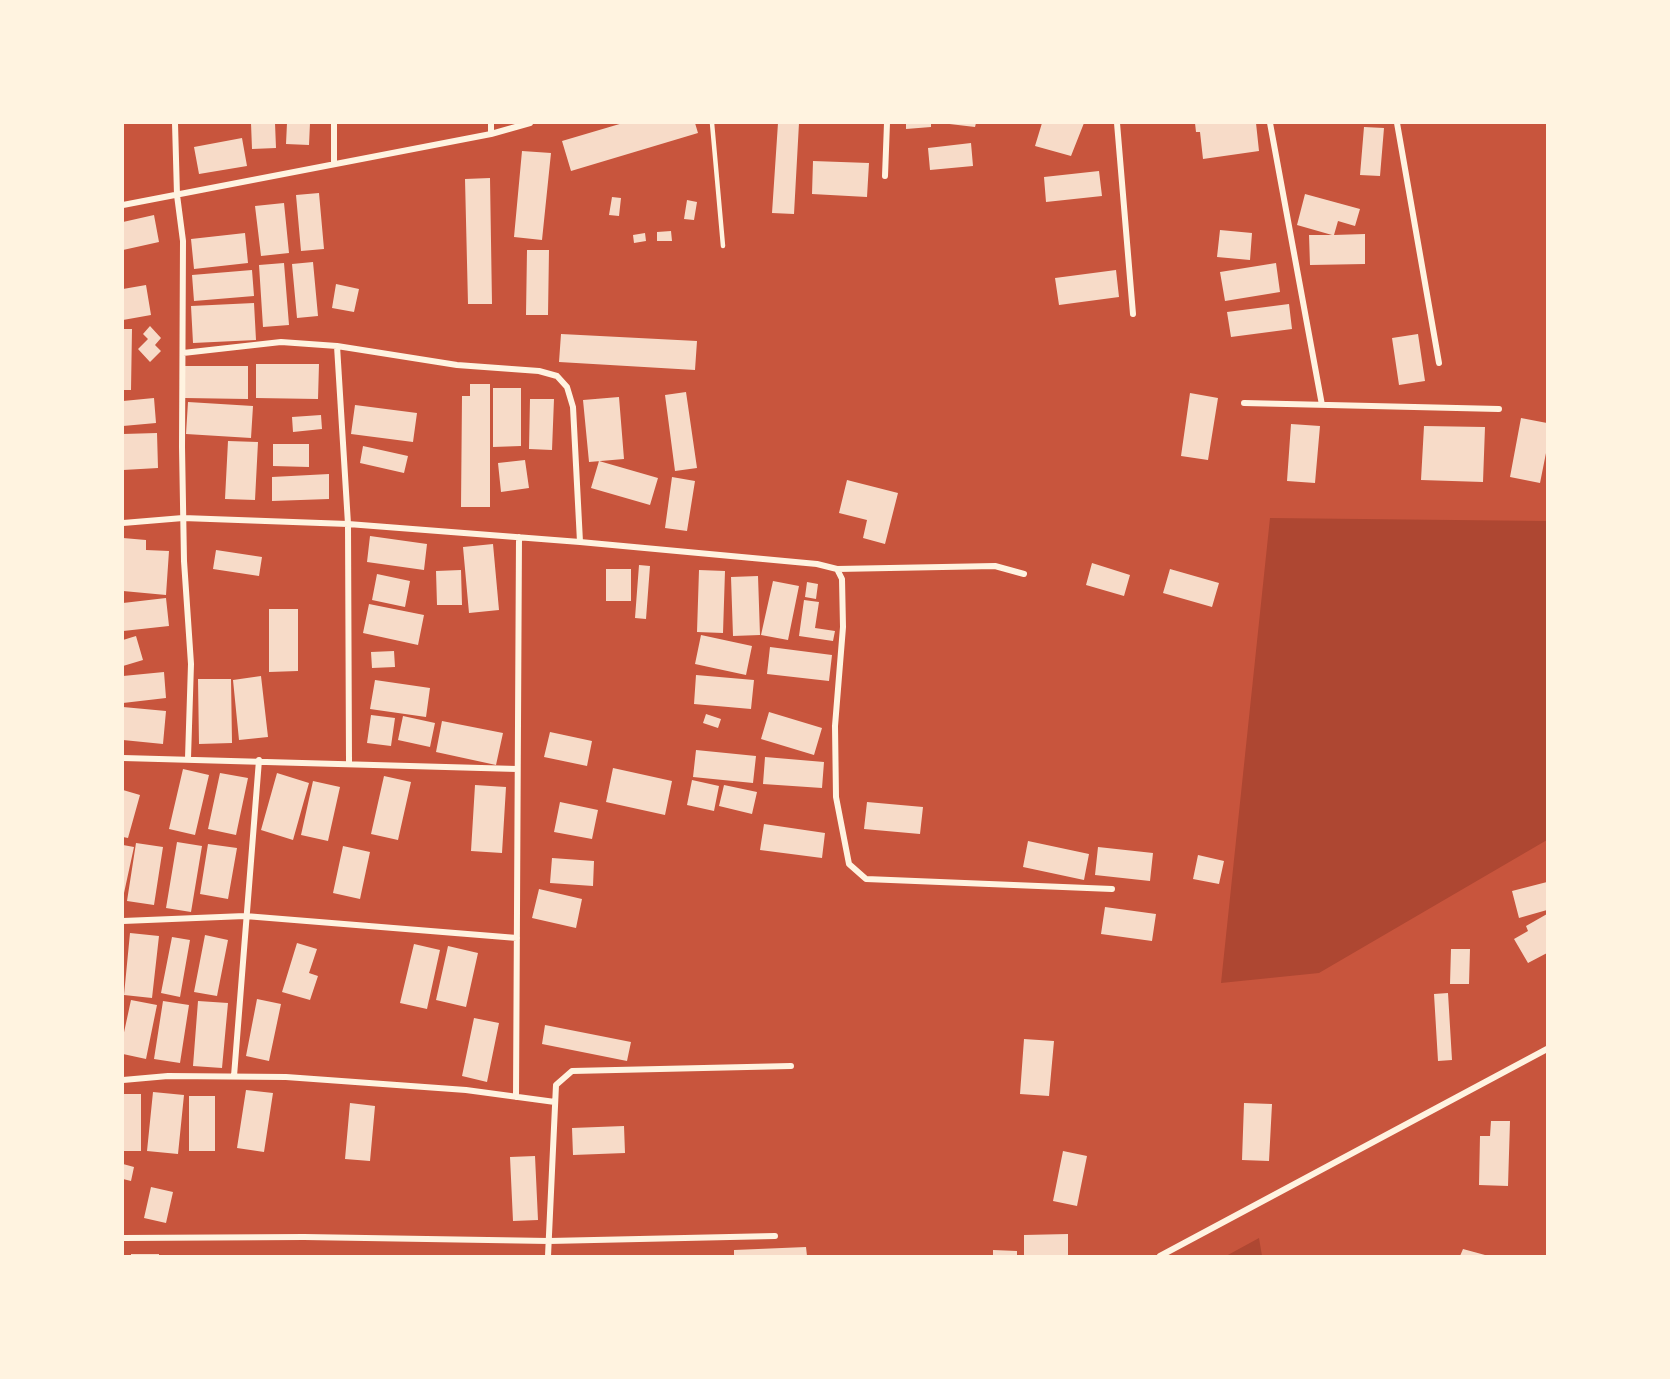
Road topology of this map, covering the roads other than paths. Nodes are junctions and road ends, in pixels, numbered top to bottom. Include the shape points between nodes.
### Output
1 (175, 123) edge
2 (334, 123) edge
3 (491, 123) edge
4 (530, 123) edge
5 (712, 123) edge
6 (887, 123) edge
7 (1117, 123) edge
8 (1270, 123) edge
9 (1397, 123) edge
10 (491, 134) junction
11 (334, 163) junction
12 (885, 176) dead end
13 (177, 195) junction
14 (123, 205) edge
15 (723, 246) dead end
16 (1133, 314) dead end
17 (337, 346) junction
18 (183, 353) junction
19 (1439, 363) dead end
20 (1244, 403) dead end
21 (1322, 405) junction
22 (1499, 409) dead end
23 (183, 518) junction
24 (123, 523) edge
25 (348, 524) junction
26 (519, 537) junction
27 (580, 542) junction
28 (837, 568) junction
29 (1024, 574) dead end
30 (123, 758) edge
31 (188, 758) junction
32 (259, 760) junction
33 (349, 763) junction
34 (517, 769) junction
35 (1112, 889) dead end
36 (245, 916) junction
37 (123, 921) edge
38 (517, 939) junction
39 (1547, 1049) edge
40 (791, 1065) dead end
41 (234, 1077) junction
42 (123, 1080) edge
43 (516, 1097) junction
44 (555, 1102) junction
45 (776, 1236) dead end
46 (123, 1238) edge
47 (549, 1241) junction
48 (548, 1256) edge
49 (1160, 1256) edge

1 - 13 street
2 - 11 street
3 - 10 street
4 - 10 street
5 - 15 lane
6 - 12 street
7 - 16 street
8 - 21 street
9 - 19 street
10 - 11 street
11 - 13 street
13 - 14 street
13 - 18 street via 183,240
17 - 18 street via 281,342
17 - 25 street
17 - 27 street via 557,376 567,387 573,406
18 - 23 street
20 - 21 street
21 - 22 street
23 - 24 street
23 - 25 street
23 - 31 street via 191,664
25 - 26 street
25 - 33 street
26 - 27 street
26 - 34 street
27 - 28 street
28 - 29 street via 995,566
28 - 35 street via 842,579 843,627 835,726 836,797 849,864 866,879
30 - 31 street
31 - 32 street
32 - 33 street
32 - 36 street
33 - 34 street
34 - 38 street
36 - 37 street
36 - 38 street
36 - 41 street
38 - 43 street
39 - 49 street
40 - 44 street via 572,1071 556,1085
41 - 42 street
41 - 43 street via 381,1083
43 - 44 street
44 - 47 street
45 - 47 street
46 - 47 street
47 - 48 street

